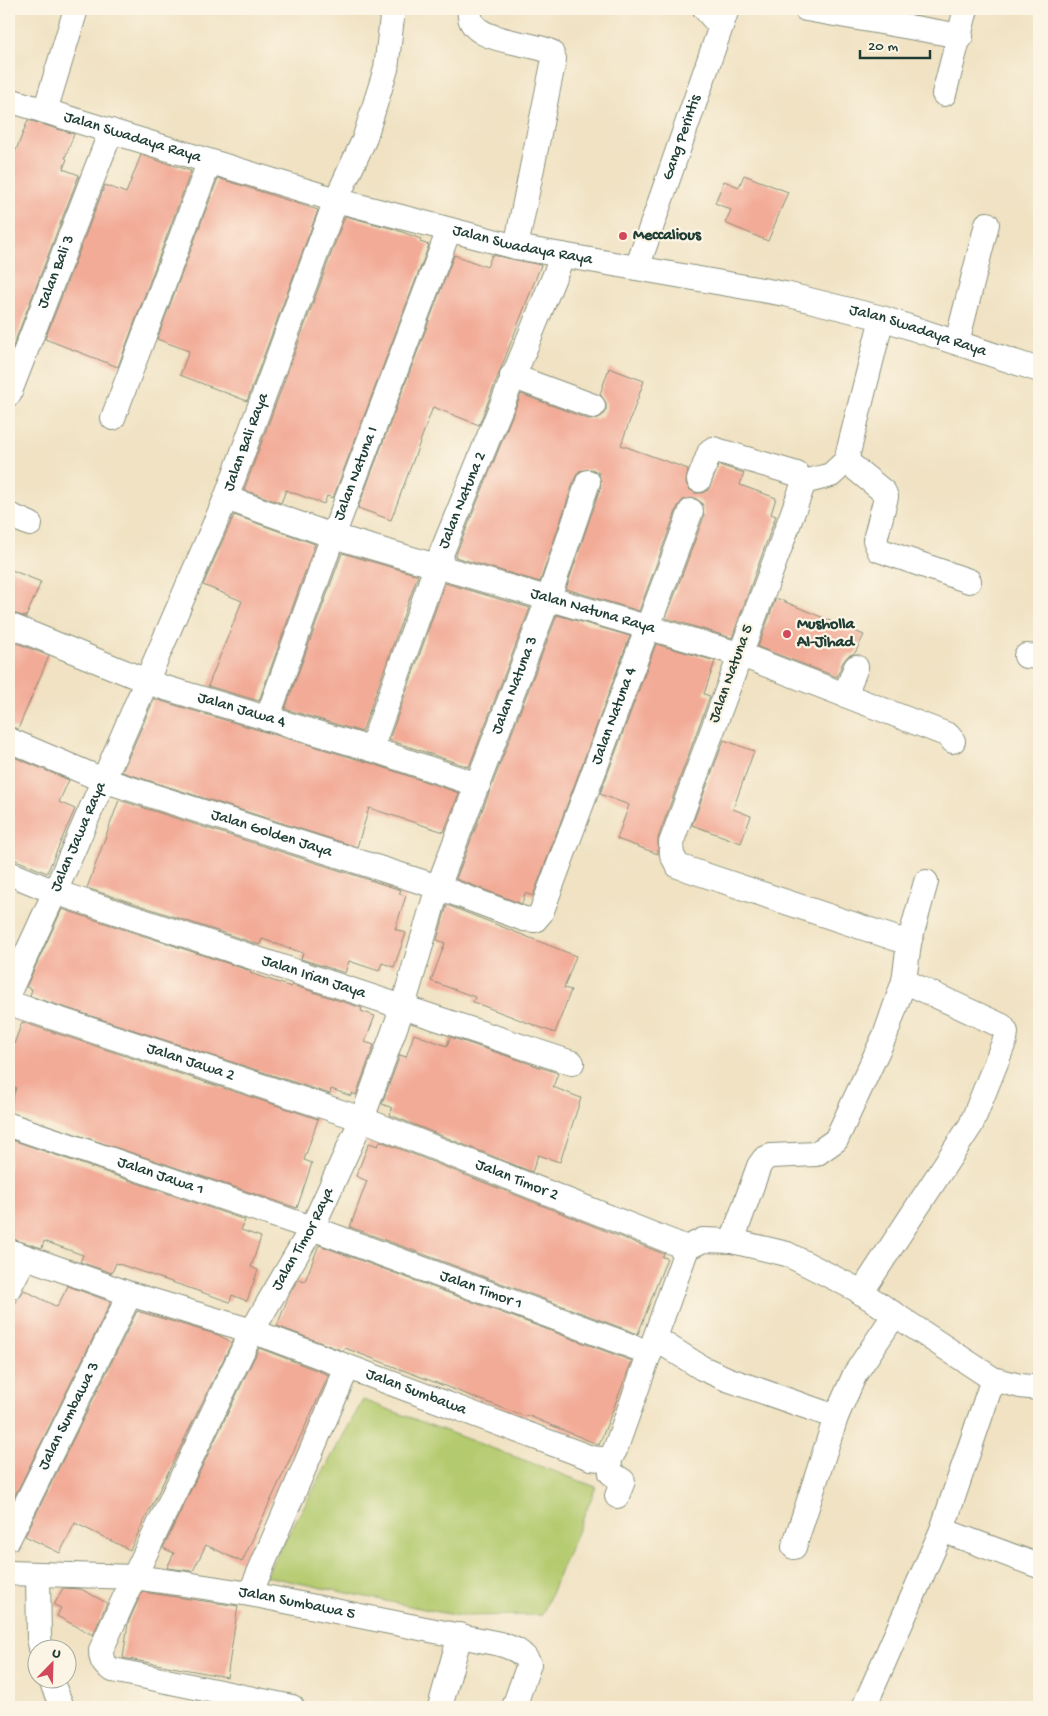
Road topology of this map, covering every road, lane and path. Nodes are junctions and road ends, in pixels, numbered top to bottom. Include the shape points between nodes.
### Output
1 (76, 9) edge
2 (393, 9) edge
3 (470, 9) edge
4 (806, 9) edge
5 (966, 9) edge
6 (717, 14) edge
7 (961, 36) junction
8 (944, 94) dead end
9 (9, 101) edge
10 (44, 111) junction
11 (107, 141) junction
12 (209, 163) junction
13 (336, 200) junction
14 (987, 224) dead end
15 (450, 230) junction
16 (516, 247) junction
17 (563, 255) junction
18 (637, 268) junction
19 (882, 318) junction
20 (957, 342) junction
21 (1039, 370) edge
22 (512, 376) junction
23 (9, 394) edge
24 (593, 406) dead end
25 (113, 418) dead end
26 (846, 461) junction
27 (699, 480) dead end
28 (588, 482) dead end
29 (804, 482) junction
30 (226, 498) junction
31 (691, 511) dead end
32 (9, 515) edge
33 (30, 524) dead end
34 (333, 536) junction
35 (437, 564) junction
36 (969, 581) dead end
37 (548, 597) junction
38 (9, 625) edge
39 (647, 627) junction
40 (739, 654) junction
41 (856, 667) dead end
42 (146, 682) junction
43 (845, 695) junction
44 (266, 719) junction
45 (9, 740) edge
46 (953, 741) dead end
47 (370, 749) junction
48 (103, 780) junction
49 (478, 785) junction
50 (9, 873) edge
51 (926, 882) dead end
52 (438, 887) junction
53 (54, 892) junction
54 (535, 920) joint
55 (909, 943) junction
56 (904, 981) junction
57 (12, 1000) edge
58 (403, 1006) junction
59 (572, 1063) dead end
60 (362, 1120) junction
61 (9, 1125) edge
62 (312, 1228) junction
63 (732, 1241) junction
64 (679, 1245) junction
65 (17, 1254) edge
66 (9, 1288) edge
67 (861, 1293) junction
68 (130, 1294) junction
69 (895, 1314) junction
70 (252, 1331) junction
71 (653, 1346) junction
72 (348, 1368) junction
73 (994, 1379) junction
74 (1039, 1388) edge
75 (836, 1417) junction
76 (609, 1460) junction
77 (618, 1496) dead end
78 (942, 1530) junction
79 (9, 1538) edge
80 (794, 1547) dead end
81 (1039, 1566) edge
82 (9, 1573) edge
83 (38, 1575) junction
84 (134, 1577) junction
85 (250, 1594) junction
86 (460, 1635) junction
87 (38, 1638) edge
88 (54, 1688) edge
89 (62, 1707) edge
90 (292, 1707) edge
91 (440, 1707) edge
92 (514, 1707) edge
93 (864, 1707) edge

1 - 10 street
2 - 13 street, Jalan Bali Raya via 386,69 364,140
3 - 16 street via 473,26 479,31 543,47 551,52 554,59
4 - 7 street
5 - 7 street
6 - 18 street, Gang Perintis
7 - 8 street
9 - 10 street, Jalan Swadaya Raya
10 - 11 street, Jalan Swadaya Raya
11 - 12 street, Jalan Swadaya Raya
11 - 23 street, Jalan Bali 3
12 - 13 street, Jalan Swadaya Raya
12 - 25 street
13 - 15 street, Jalan Swadaya Raya
13 - 30 street, Jalan Bali Raya
14 - 20 street
15 - 16 street, Jalan Swadaya Raya
15 - 34 street, Jalan Natuna I
16 - 17 street, Jalan Swadaya Raya
17 - 18 street, Jalan Swadaya Raya
17 - 22 street, Jalan Natuna 2
18 - 19 street, Jalan Swadaya Raya via 786,294
19 - 20 street, Jalan Swadaya Raya
19 - 26 street
20 - 21 street, Jalan Swadaya Raya
22 - 24 street
22 - 35 street, Jalan Natuna 2
26 - 29 street via 831,475
26 - 36 street via 886,497 875,540 879,550
27 - 29 street via 710,451 716,449 797,474
28 - 37 street, Jalan Natuna 3
29 - 40 street, Jalan Natuna 5
30 - 34 street, Jalan Natuna Raya
30 - 42 street, Jalan Bali Raya
31 - 39 street, Jalan Natuna 4
32 - 33 street
34 - 35 street, Jalan Natuna Raya
34 - 44 street, Jalan Natuna I
35 - 37 street, Jalan Natuna Raya
35 - 47 street, Jalan Natuna 2
37 - 39 street, Jalan Natuna Raya
37 - 49 street, Jalan Natuna 3
38 - 42 street, Jalan Jawa 4
39 - 40 street, Jalan Natuna Raya
39 - 54 street, Jalan Natuna 4 via 541,913
40 - 43 street, Jalan Natuna Raya
40 - 55 street, Jalan Natuna 5 via 671,843 672,856 678,866
41 - 43 street
42 - 44 street, Jalan Jawa 4
42 - 48 street, Jalan Jawa Raya
43 - 46 street, Jalan Natuna Raya via 948,735
44 - 47 street, Jalan Jawa 4
45 - 48 street, Jalan Golden Jaya
47 - 49 street, Jalan Jawa 4
48 - 52 street, Jalan Golden Jaya
48 - 53 street, Jalan Jawa Raya
49 - 52 street, Jalan Natuna 3
50 - 53 street, Jalan Irian Jaya
51 - 55 street
52 - 54 street, Jalan Golden Jaya via 524,919
52 - 58 street, Jalan Timor Raya
53 - 57 street, Jalan Jawa Raya
53 - 58 street, Jalan Irian Jaya
55 - 56 street
56 - 63 street via 886,1033 836,1140 816,1154 764,1159
56 - 67 street via 1002,1026 1006,1032 1005,1040 971,1125
57 - 60 street, Jalan Jawa 2
58 - 59 street, Jalan Irian Jaya
58 - 60 street, Jalan Timor Raya
60 - 62 street, Jalan Timor Raya
60 - 64 street, Jalan Timor 2
61 - 62 street, Jalan Jawa 1
62 - 70 street, Jalan Timor Raya
62 - 71 street, Jalan Timor 1
63 - 64 street via 703,1240
63 - 67 street via 787,1254
64 - 71 street
65 - 66 street
65 - 68 street, Jalan Sumbawa
67 - 69 street
68 - 70 street, Jalan Sumbawa
68 - 79 street, Jalan Sumbawa 3
69 - 73 street
69 - 75 street via 855,1374
70 - 72 street, Jalan Sumbawa
70 - 84 street, Jalan Timor Raya
71 - 75 street, Jalan Timor 1 via 727,1379
71 - 76 street
72 - 76 street, Jalan Sumbawa via 591,1458
72 - 85 street
73 - 74 street
73 - 78 street
75 - 80 street
76 - 77 street via 611,1473 623,1481
78 - 81 street
78 - 93 street
82 - 83 street, Jalan Sumbawa 5
83 - 84 street, Jalan Sumbawa 5
83 - 87 street
84 - 85 street, Jalan Sumbawa 5
84 - 90 street, Jalan Timor Raya via 101,1650 101,1659 106,1667
85 - 86 street, Jalan Sumbawa 5
86 - 91 street
86 - 92 street, Jalan Sumbawa 5 via 500,1644 525,1656 529,1664
88 - 89 street

